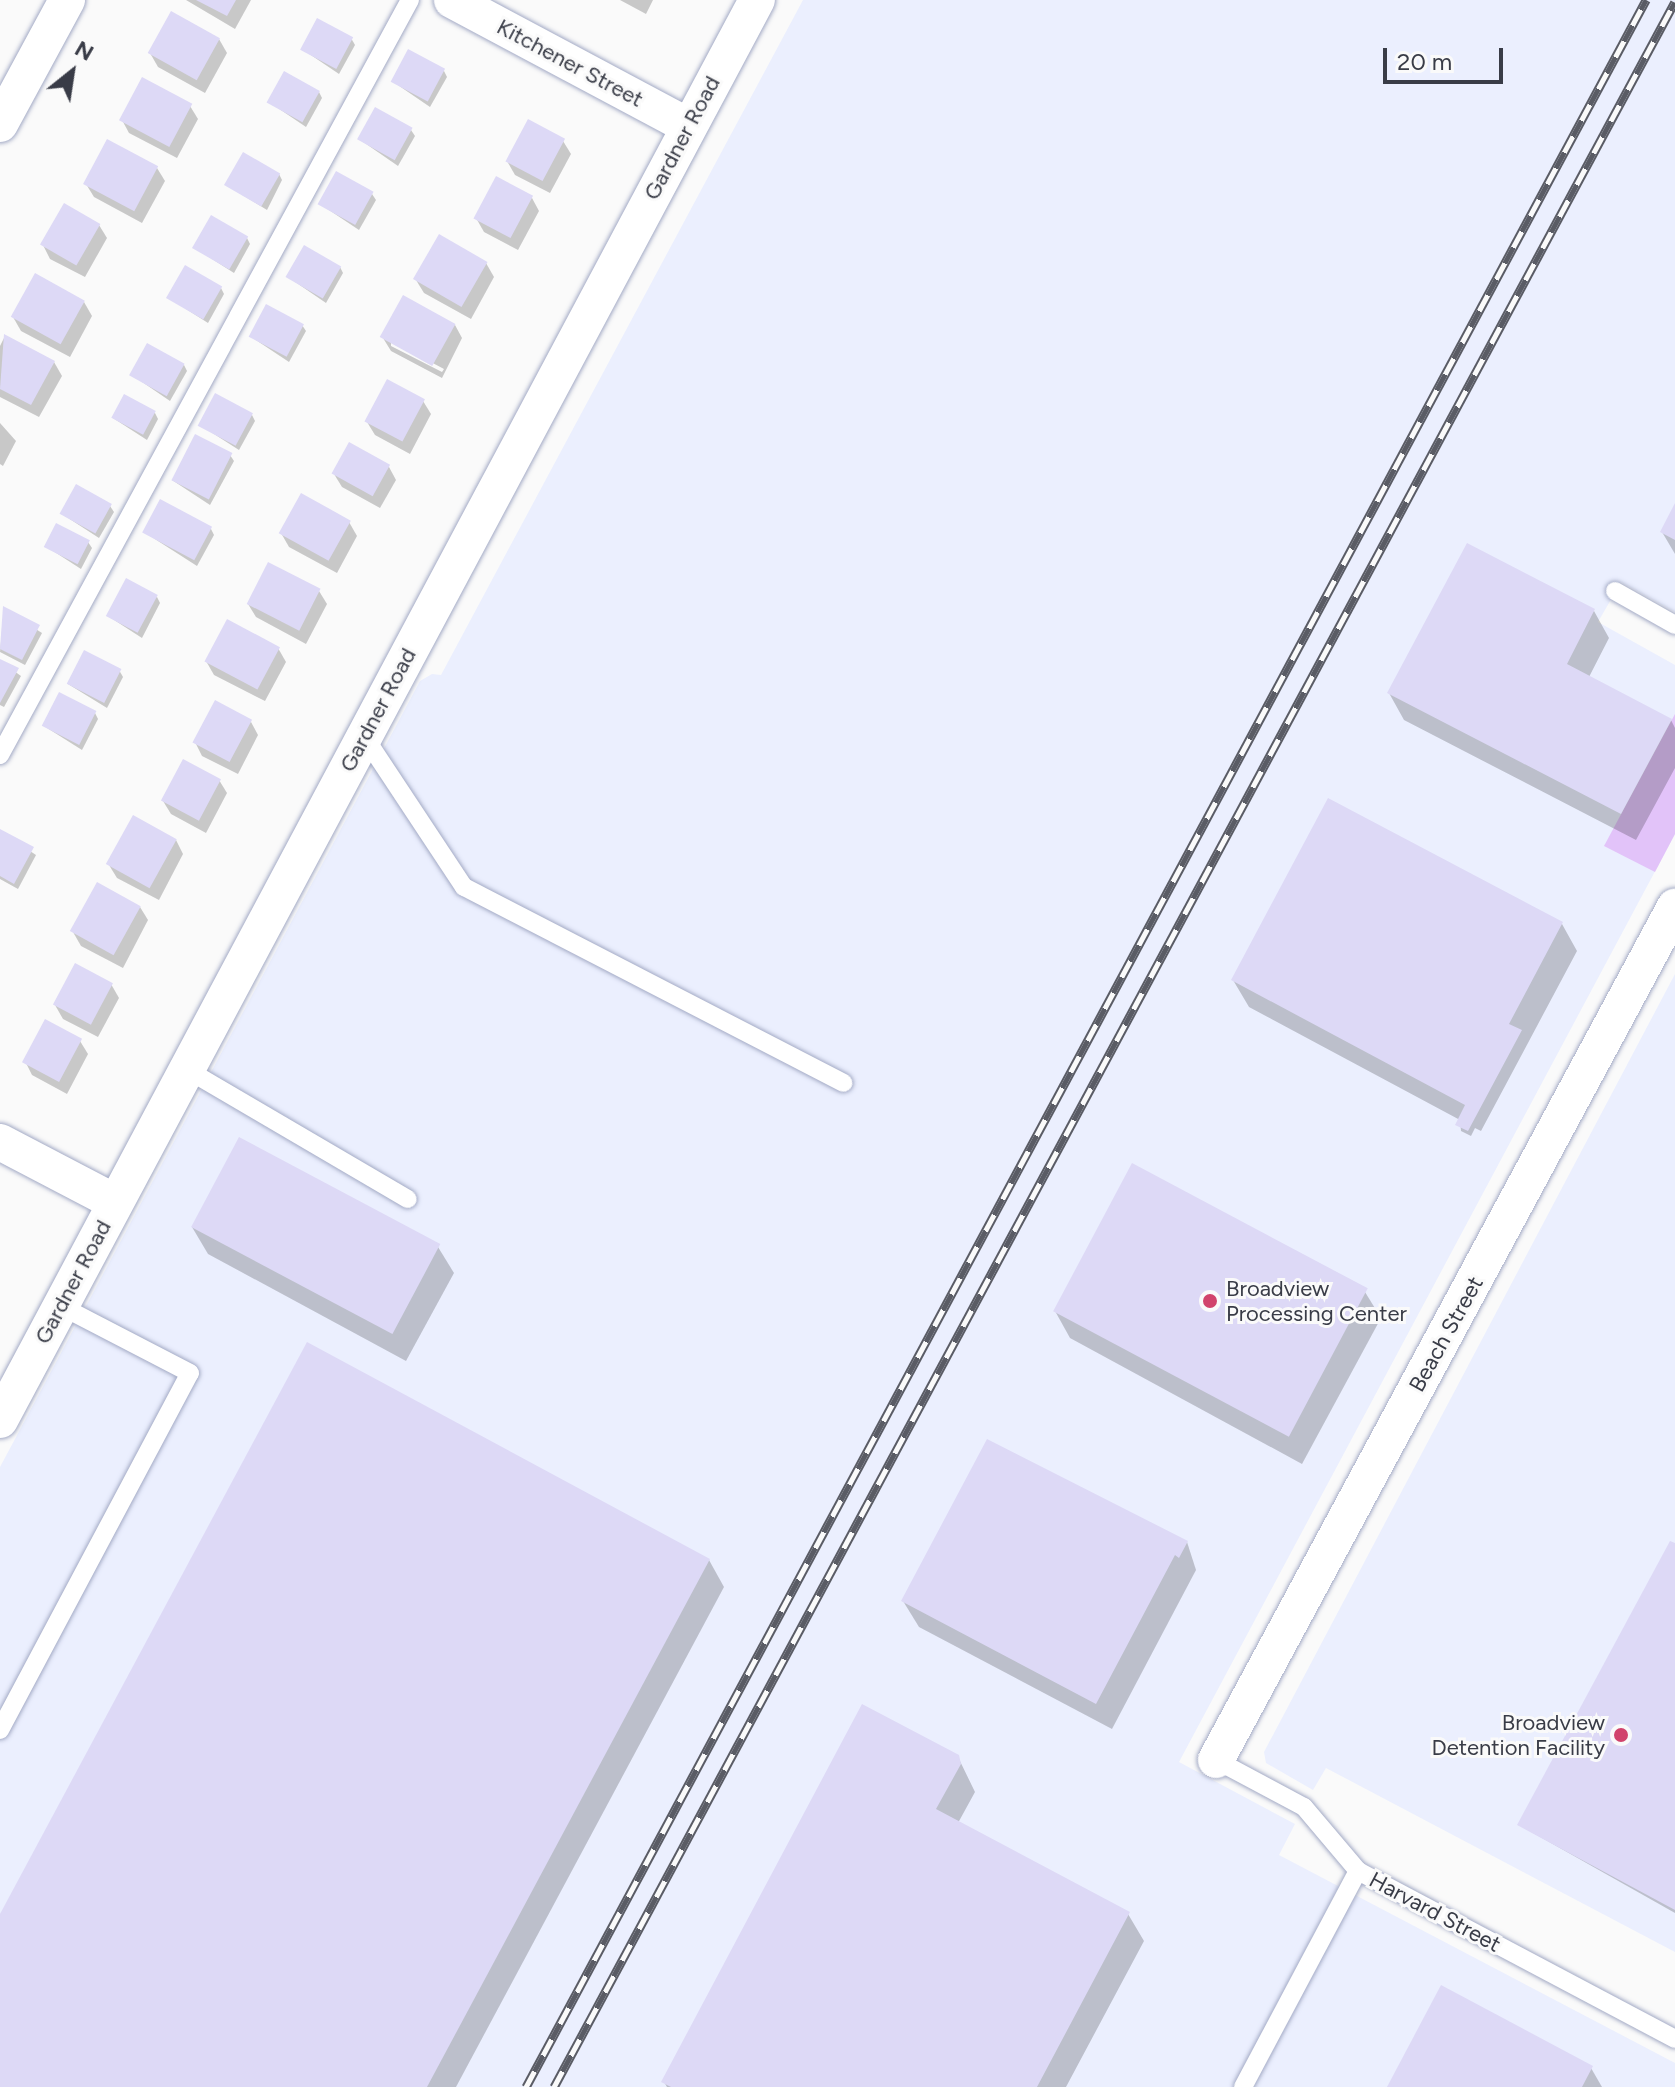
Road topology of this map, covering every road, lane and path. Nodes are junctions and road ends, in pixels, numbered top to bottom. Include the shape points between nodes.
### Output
1 (67, 0) edge
2 (410, 0) edge
3 (452, 0) edge
4 (757, 0) edge
5 (0, 124) edge
6 (688, 126) junction
7 (1615, 591) dead end
8 (1675, 625) edge
9 (364, 736) junction
10 (0, 755) edge
11 (1675, 907) edge
12 (186, 1069) junction
13 (843, 1083) dead end
14 (0, 1142) edge
15 (408, 1199) dead end
16 (115, 1202) junction
17 (61, 1306) junction
18 (0, 1420) edge
19 (0, 1730) edge
20 (1216, 1760) joint
21 (1358, 1871) junction
22 (1675, 2039) edge
23 (1243, 2087) edge

1 - 5 street
2 - 10 lane
3 - 6 street, Kitchener Street
4 - 6 street, Gardner Road
6 - 9 street, Gardner Road
7 - 8 lane
9 - 12 street, Gardner Road
9 - 13 lane via 464,887
11 - 20 street, Beach Street
12 - 15 lane
12 - 16 street, Gardner Road
14 - 16 street
16 - 17 street, Gardner Road
17 - 18 street, Gardner Road
17 - 19 lane via 190,1373
20 - 21 lane, Harvard Street via 1304,1807
21 - 22 lane, Harvard Street
21 - 23 lane

